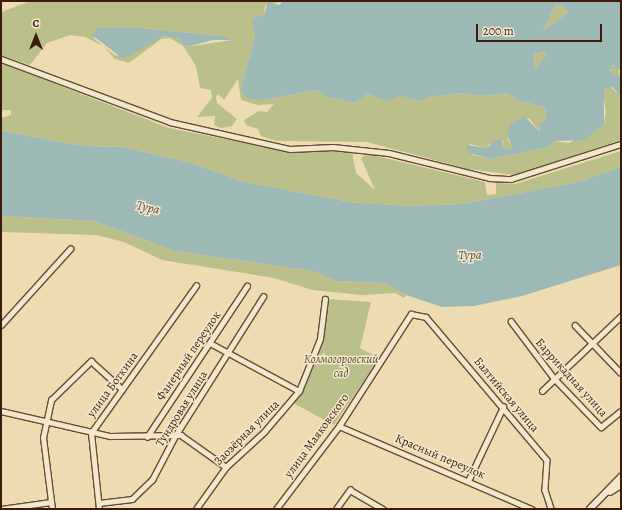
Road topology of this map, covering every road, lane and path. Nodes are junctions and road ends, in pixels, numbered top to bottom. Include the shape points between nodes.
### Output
1 (1, 59) edge
2 (621, 144) edge
3 (70, 249) dead end
4 (196, 286) dead end
5 (247, 286) dead end
6 (263, 298) dead end
7 (326, 299) dead end
8 (411, 314) joint
9 (621, 316) edge
10 (511, 321) dead end
11 (575, 325) dead end
12 (1, 326) edge
13 (210, 343) junction
14 (591, 344) junction
15 (229, 352) junction
16 (621, 373) edge
17 (554, 378) junction
18 (122, 389) junction
19 (298, 391) junction
20 (542, 391) dead end
21 (503, 407) junction
22 (1, 411) edge
23 (621, 411) edge
24 (45, 423) junction
25 (339, 426) junction
26 (91, 433) junction
27 (175, 436) junction
28 (147, 437) junction
29 (226, 467) junction
30 (621, 477) edge
31 (469, 479) junction
32 (621, 485) edge
33 (601, 498) junction
34 (51, 502) junction
35 (99, 503) junction
36 (4, 509) edge
37 (52, 509) edge
38 (99, 509) edge
39 (196, 509) edge
40 (276, 509) edge
41 (336, 509) edge
42 (382, 509) edge
43 (532, 509) edge
44 (551, 509) edge
45 (590, 509) edge

1 - 2 street via 185,126 290,149 333,147 376,151 490,178 511,179
3 - 12 street
4 - 18 street, улица Боткина
5 - 13 street, Фанерный переулок
6 - 15 street, Тундровая улица
7 - 19 street, Заозёрная улица via 320,339
8 - 21 street, Балтийская улица via 426,317
8 - 25 street, улица Маяковского
9 - 14 street
10 - 17 street, Баррикадная улица
11 - 14 street
13 - 15 street
13 - 28 street, Фанерный переулок
14 - 16 street
14 - 17 street
15 - 19 street
15 - 27 street, Тундровая улица
17 - 20 street
17 - 23 street, Баррикадная улица via 601,427
18 - 24 street via 91,361 51,400
18 - 26 street, улица Боткина
19 - 29 street, Заозёрная улица via 264,432
21 - 31 street
21 - 44 street, Балтийская улица via 547,460 546,490
22 - 24 street
24 - 26 street
24 - 34 street
25 - 31 street, Красный переулок
25 - 40 street, улица Маяковского
26 - 28 street
26 - 35 street, улица Боткина
27 - 28 street
27 - 29 street via 189,438
27 - 35 street, Тундровая улица via 155,476 132,499
29 - 39 street, Заозёрная улица
30 - 33 street
31 - 43 street, Красный переулок
32 - 33 street
33 - 45 street
34 - 36 street
34 - 37 street
35 - 38 street, улица Боткина
41 - 42 street via 350,490

